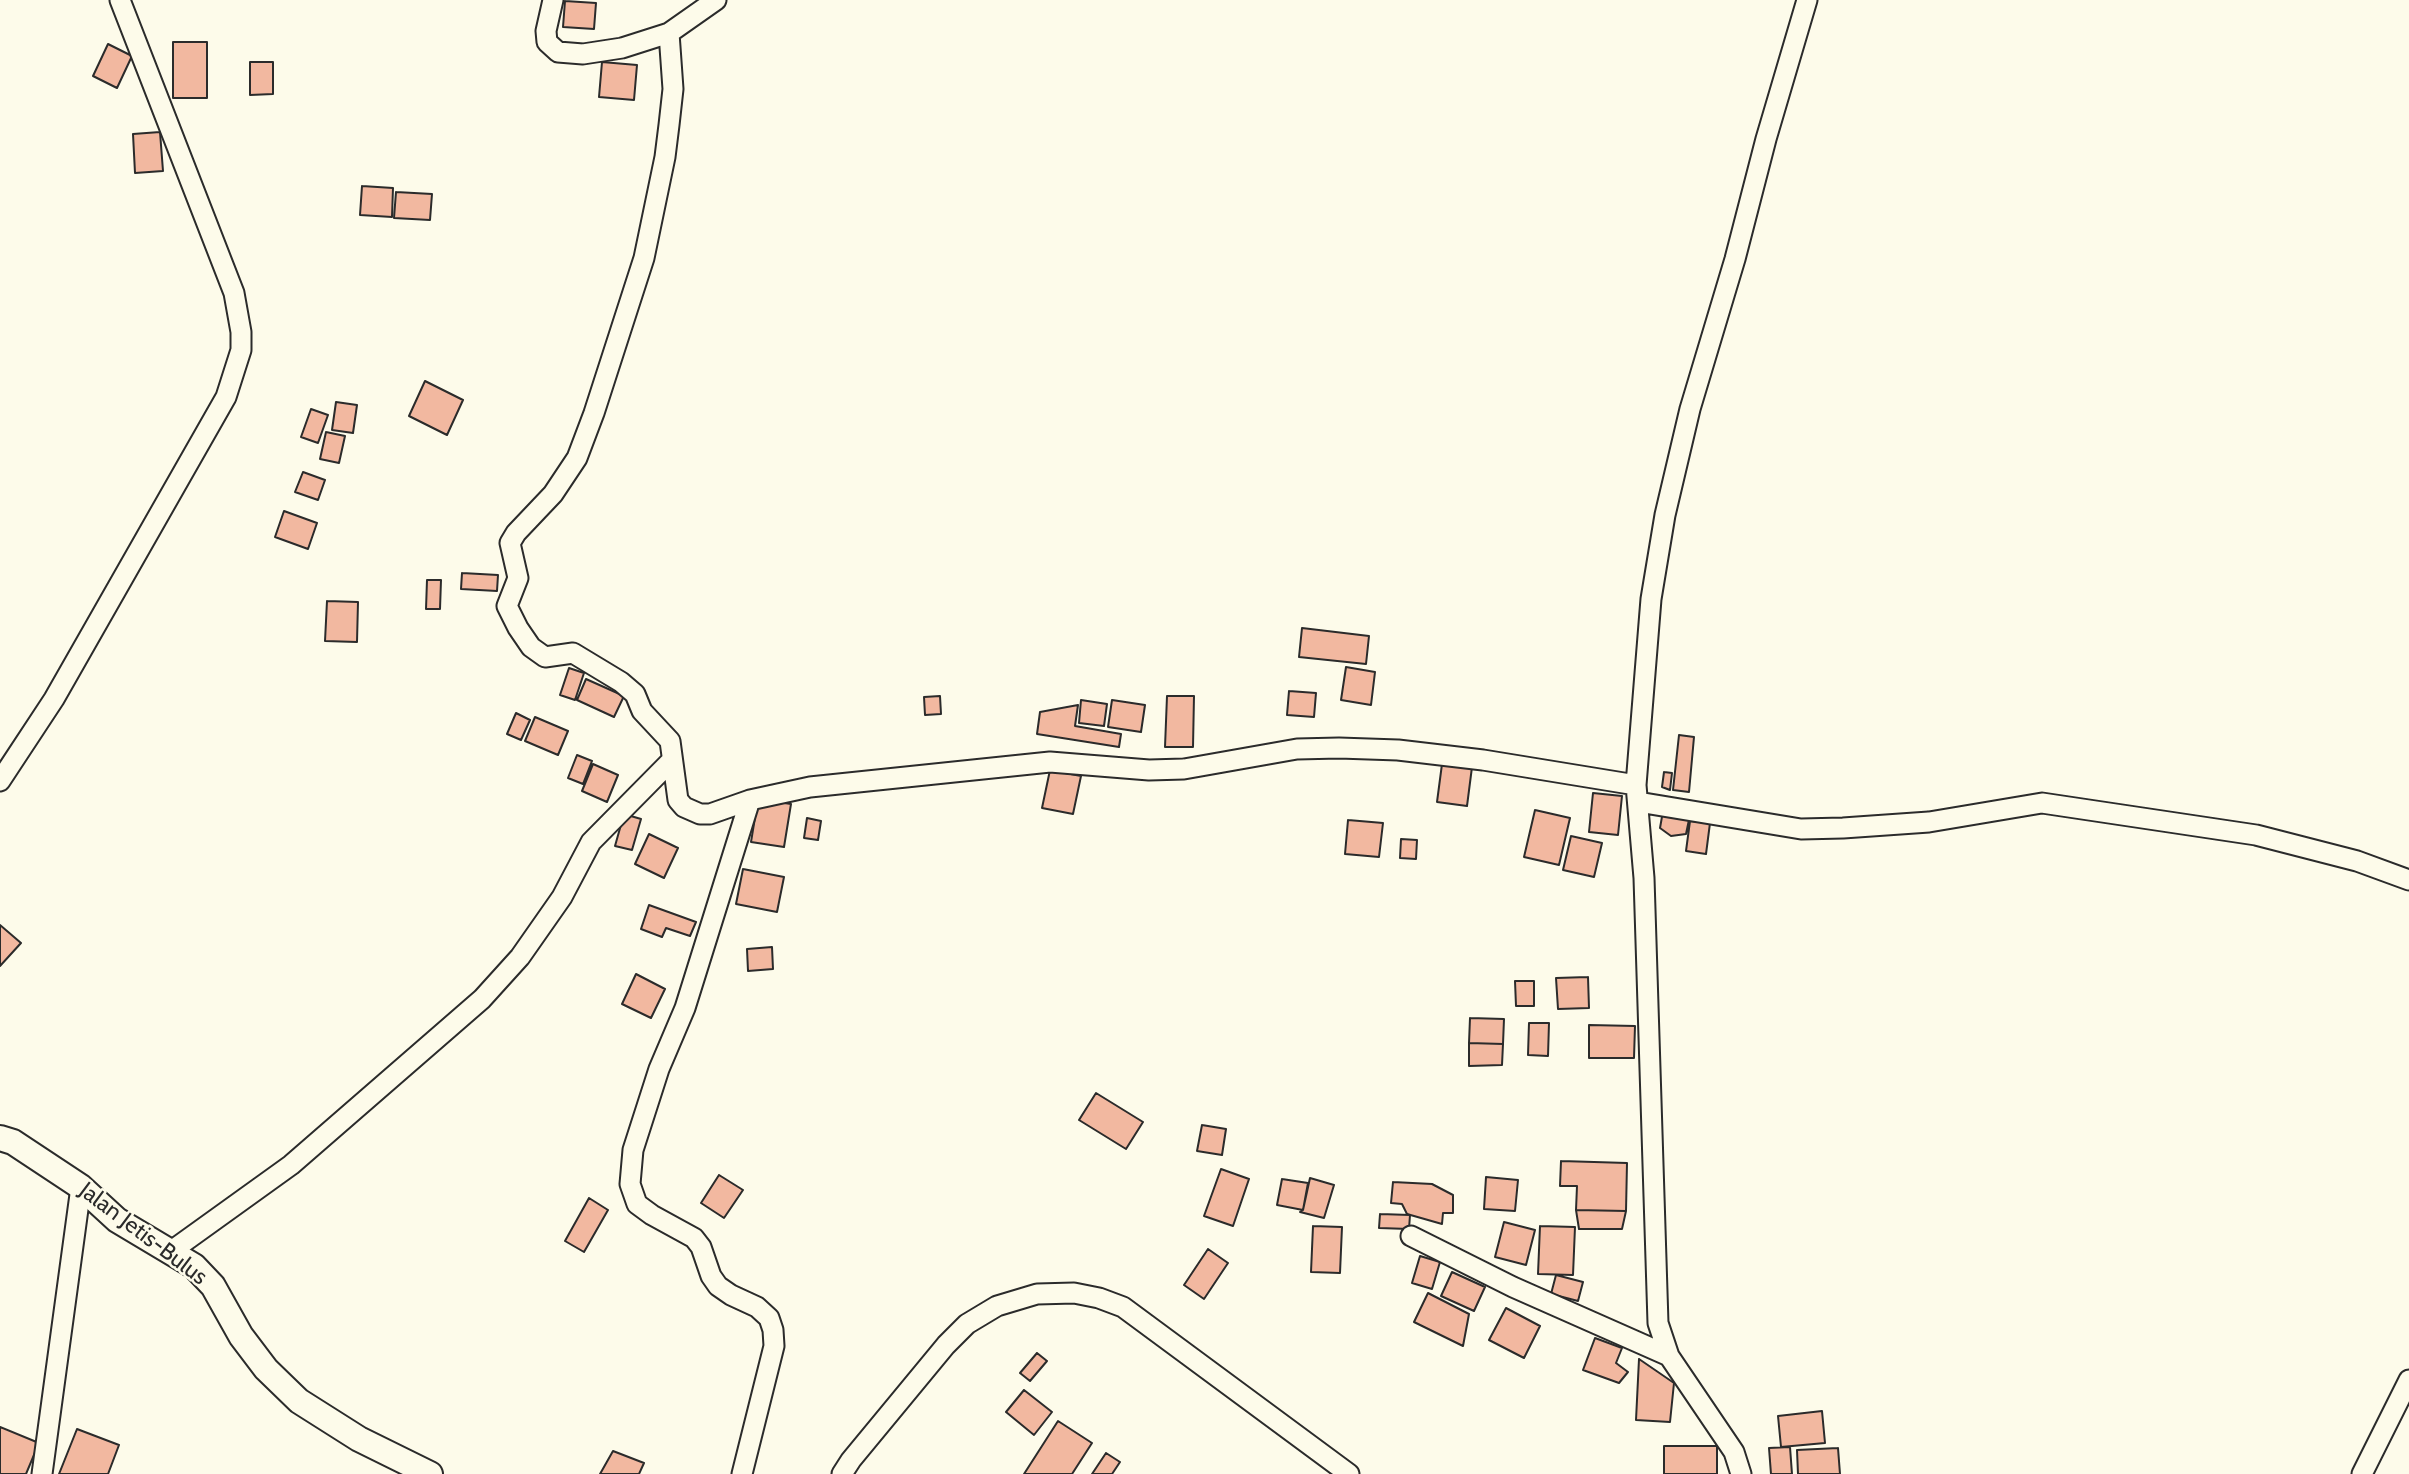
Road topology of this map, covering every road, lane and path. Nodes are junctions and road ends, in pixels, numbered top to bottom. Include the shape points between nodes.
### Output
1 (120, 0) edge
2 (553, 0) edge
3 (716, 0) edge
4 (1807, 0) edge
5 (669, 33) junction
6 (672, 760) junction
7 (0, 781) edge
8 (1637, 794) junction
9 (750, 800) junction
10 (2409, 880) edge
11 (0, 1138) edge
12 (81, 1187) junction
13 (1411, 1236) dead end
14 (170, 1252) junction
15 (1669, 1356) junction
16 (2409, 1380) edge
17 (42, 1474) edge
18 (430, 1474) edge
19 (742, 1474) edge
20 (842, 1474) edge
21 (1349, 1474) edge
22 (1741, 1474) edge
23 (2362, 1474) edge

1 - 7 street via 234,293 241,350 226,397 54,699
2 - 5 street via 546,36 558,52 583,54 622,48
3 - 5 street
4 - 8 street via 1690,409 1665,515 1651,599
5 - 6 street via 673,89 663,169 644,258 578,457 510,543 518,578 508,606 531,647 545,657 573,653 635,694 642,711 670,741
6 - 9 street via 678,800 684,807 710,814
6 - 14 street via 591,842 562,897 520,957 482,999 291,1165
8 - 9 street via 1483,760 1339,748 1297,749 1184,769 1050,762 810,787
8 - 10 street via 1801,829 1929,822 2042,803 2256,835 2357,861
8 - 15 street via 1644,878 1658,1322
9 - 19 street via 685,1008 633,1150 630,1175 637,1204 694,1238 718,1286 769,1318 774,1346
11 - 12 street, Jalan Jetis-Bulus
12 - 14 street, Jalan Jetis-Bulus via 117,1220
12 - 17 street
13 - 15 street
14 - 18 street, Jalan Jetis-Bulus via 194,1266 213,1286 241,1336 299,1401 359,1439
15 - 22 street via 1734,1452
16 - 23 street
20 - 21 street via 967,1324 997,1306 1037,1294 1074,1293 1123,1307

